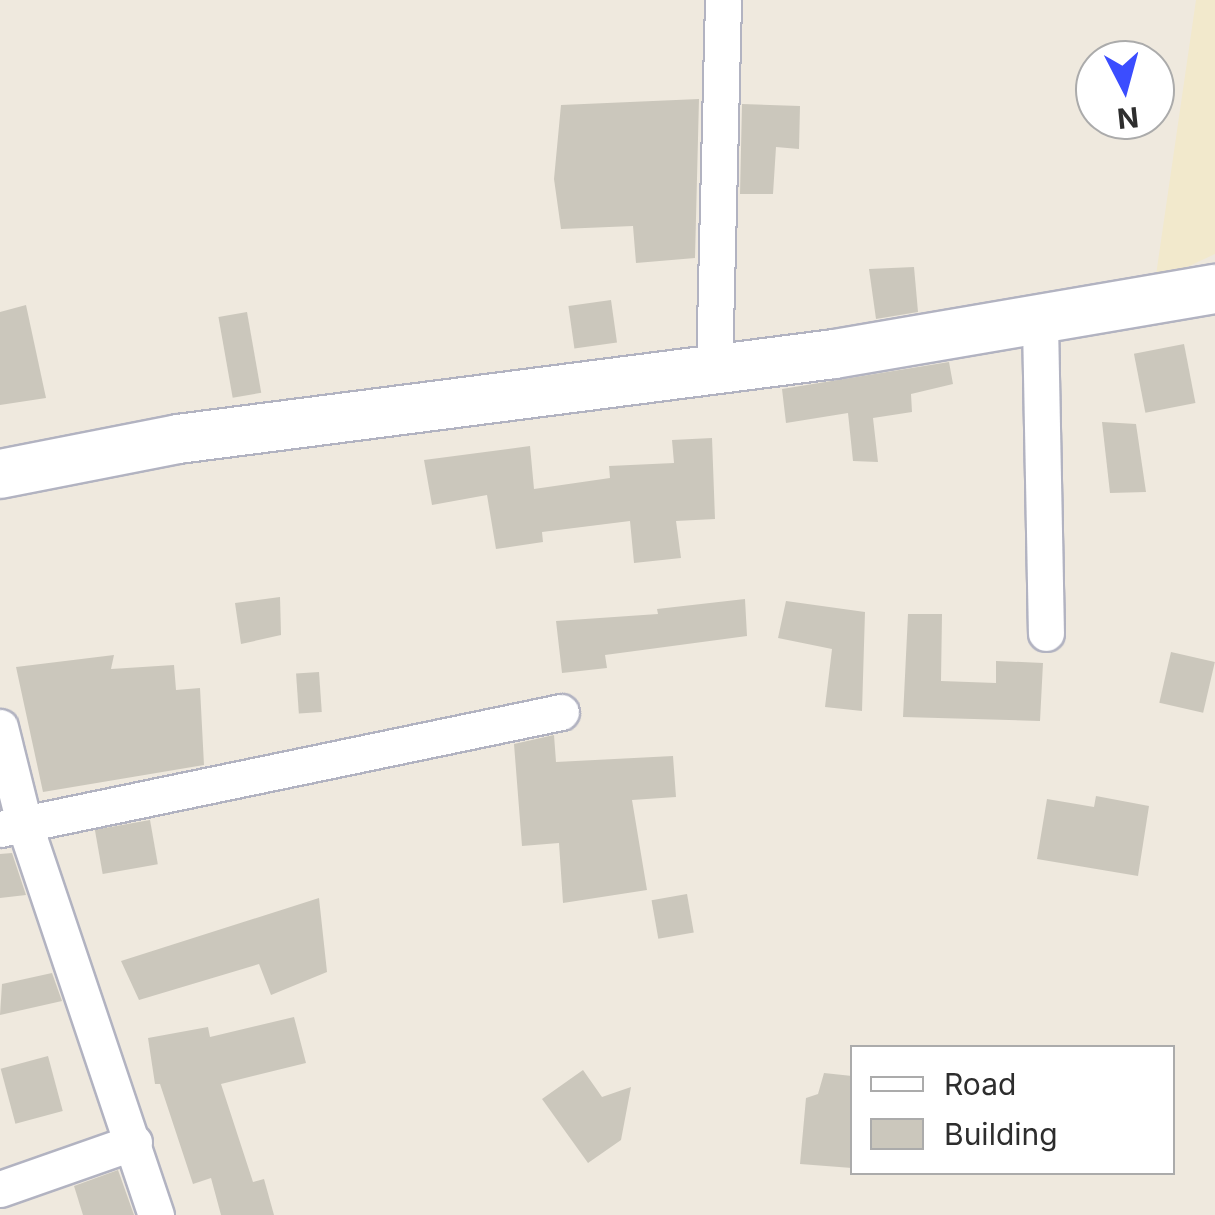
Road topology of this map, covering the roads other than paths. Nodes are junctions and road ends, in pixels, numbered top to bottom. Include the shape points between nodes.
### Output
1 (723, 0) edge
2 (1215, 289) edge
3 (1040, 323) junction
4 (714, 369) junction
5 (0, 474) edge
6 (1046, 633) dead end
7 (561, 712) dead end
8 (0, 727) edge
9 (12, 826) edge
10 (134, 1142) junction
11 (0, 1189) edge
12 (156, 1215) edge

1 - 4 street
2 - 3 street
3 - 4 street
3 - 6 street
4 - 5 street via 178,439
7 - 9 street
8 - 9 street
9 - 10 street
10 - 11 street
10 - 12 street

